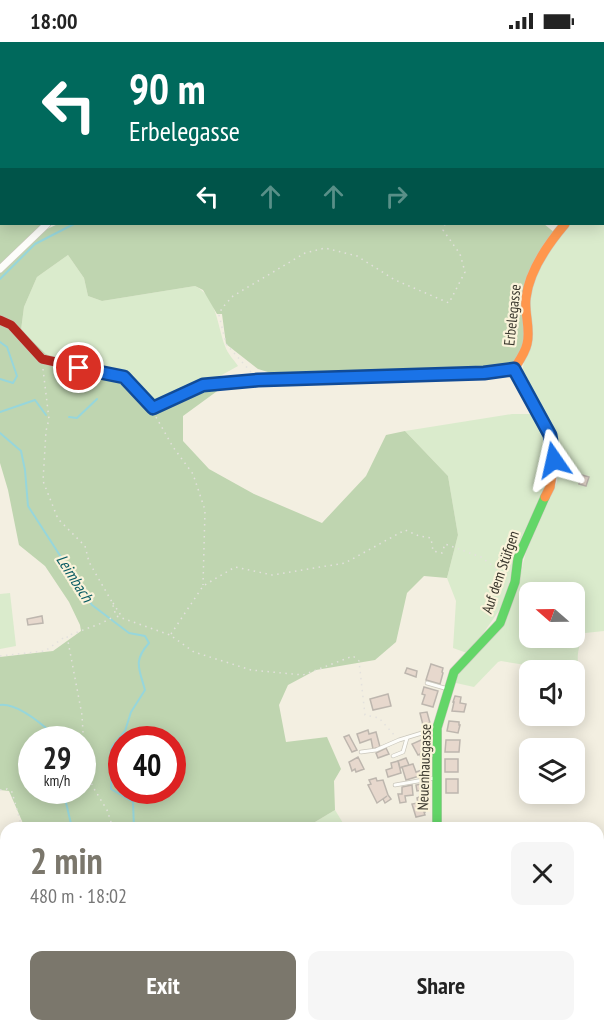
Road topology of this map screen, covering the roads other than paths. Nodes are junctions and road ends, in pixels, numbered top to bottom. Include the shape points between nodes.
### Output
1 (46, 225) edge
2 (564, 225) edge
3 (0, 269) edge
4 (0, 320) edge
5 (514, 369) junction
6 (454, 672) joint
7 (427, 683) dead end
8 (449, 689) junction
9 (437, 728) junction
10 (407, 737) junction
11 (361, 752) dead end
12 (393, 756) dead end
13 (437, 777) junction
14 (395, 786) dead end
15 (438, 822) edge

1 - 3 street
2 - 5 street, Erbelegasse via 529,282 528,340
4 - 5 street via 11,326 42,359 124,377 153,408 203,385
5 - 6 street, Auf dem Stüfgen via 550,435 554,460 550,487 518,558 515,582 500,623
6 - 8 street, Neuenhausgasse
7 - 8 lane
8 - 9 street, Neuenhausgasse
9 - 10 lane
9 - 13 street, Neuenhausgasse
10 - 11 lane
10 - 12 lane via 403,752
13 - 14 lane
13 - 15 street, Neuenhausgasse

